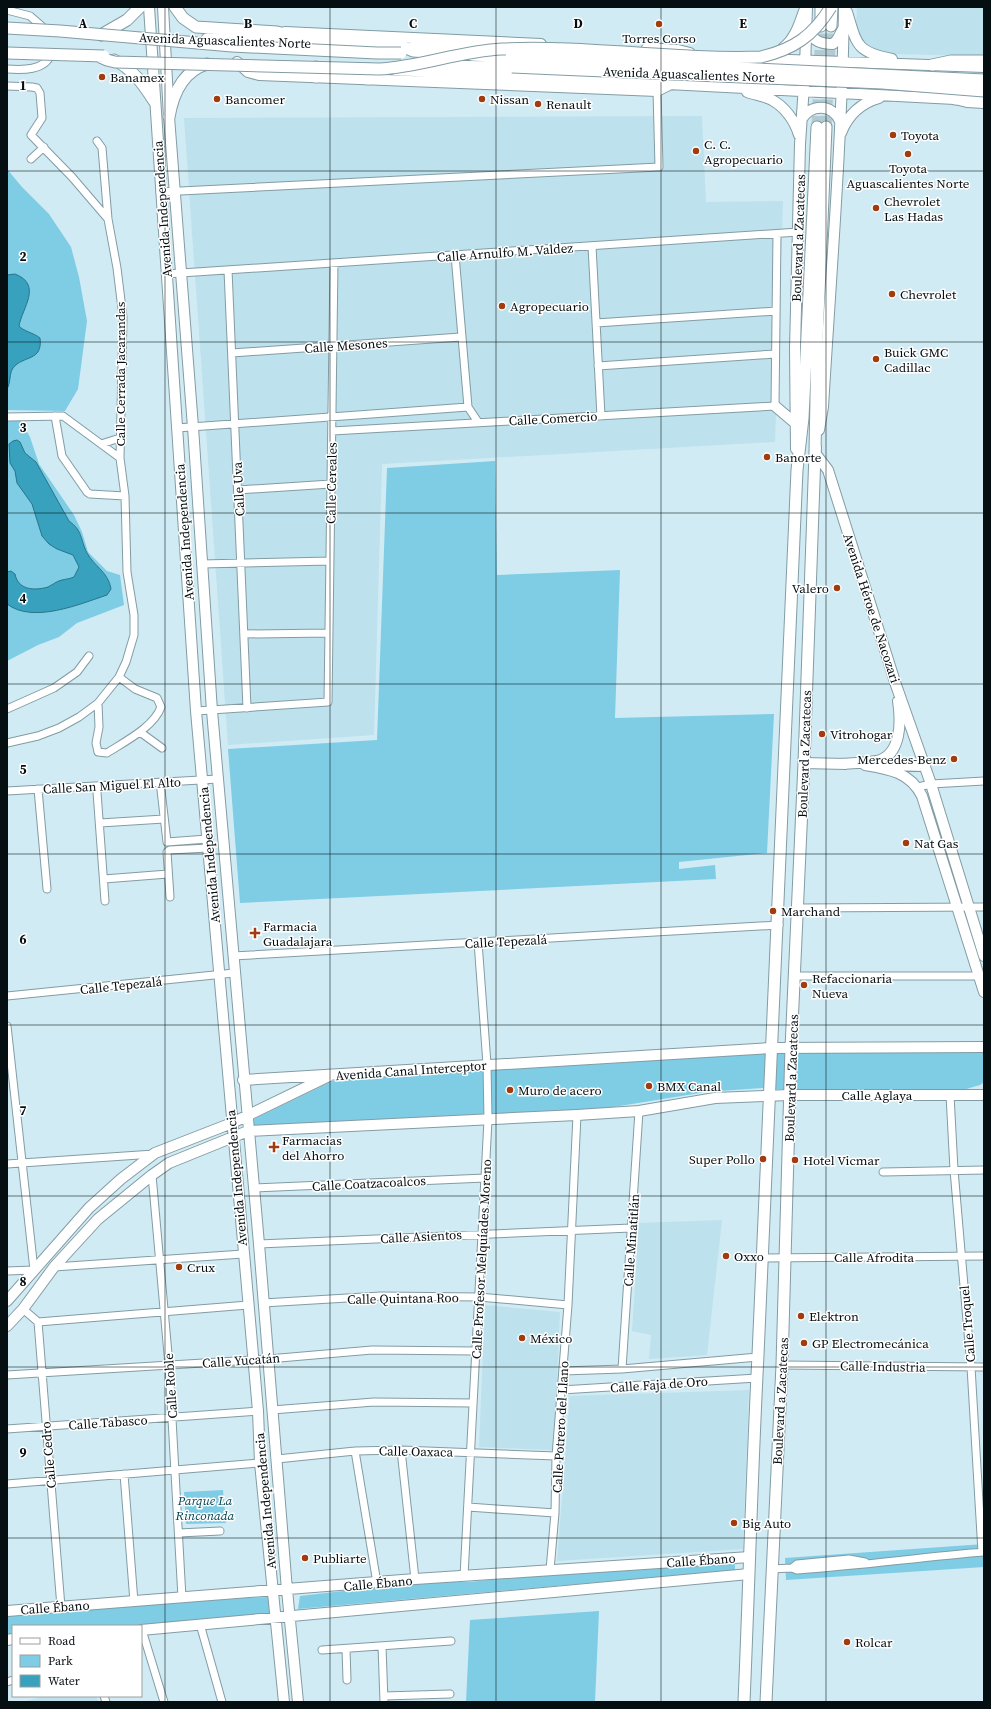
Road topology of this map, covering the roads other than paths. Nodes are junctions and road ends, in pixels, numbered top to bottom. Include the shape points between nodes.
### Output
1 (140, 7) edge
2 (149, 7) edge
3 (164, 7) edge
4 (175, 7) edge
5 (806, 7) edge
6 (821, 7) edge
7 (831, 7) edge
8 (845, 7) edge
9 (7, 10) edge
10 (844, 27) junction
11 (7, 29) edge
12 (806, 30) junction
13 (277, 32) junction
14 (49, 33) junction
15 (101, 35) junction
16 (151, 36) junction
17 (165, 38) junction
18 (308, 43) junction
19 (7, 52) edge
20 (51, 54) junction
21 (702, 56) junction
22 (101, 57) junction
23 (152, 58) junction
24 (405, 58) junction
25 (167, 59) junction
26 (759, 59) junction
27 (805, 60) junction
28 (221, 62) junction
29 (844, 62) junction
30 (874, 63) junction
31 (983, 63) edge
32 (907, 64) junction
33 (932, 65) joint
34 (7, 69) edge
35 (368, 74) junction
36 (452, 78) junction
37 (984, 80) edge
38 (528, 81) junction
39 (671, 84) junction
40 (7, 86) edge
41 (732, 88) junction
42 (657, 91) junction
43 (984, 91) edge
44 (803, 92) junction
45 (842, 94) junction
46 (873, 95) junction
47 (889, 96) junction
48 (984, 97) edge
49 (955, 99) junction
50 (154, 101) junction
51 (984, 103) edge
52 (169, 117) junction
53 (801, 120) junction
54 (840, 121) junction
55 (801, 139) junction
56 (97, 141) dead end
57 (839, 144) junction
58 (44, 147) junction
59 (31, 159) dead end
60 (175, 191) junction
61 (160, 192) junction
62 (108, 219) junction
63 (798, 232) junction
64 (779, 234) junction
65 (592, 246) junction
66 (455, 255) junction
67 (334, 263) junction
68 (228, 270) junction
69 (166, 274) junction
70 (181, 274) junction
71 (776, 311) junction
72 (596, 323) junction
73 (461, 337) junction
74 (333, 346) junction
75 (232, 353) junction
76 (775, 354) junction
77 (598, 366) junction
78 (775, 406) junction
79 (468, 407) junction
80 (56, 416) junction
81 (601, 416) junction
82 (7, 417) edge
83 (332, 417) junction
84 (478, 422) junction
85 (795, 423) junction
86 (235, 424) junction
87 (192, 427) junction
88 (177, 428) junction
89 (332, 430) junction
90 (120, 438) junction
91 (101, 444) junction
92 (815, 453) junction
93 (120, 458) junction
94 (797, 470) junction
95 (331, 484) junction
96 (238, 490) junction
97 (125, 496) junction
98 (330, 561) junction
99 (241, 563) junction
100 (202, 564) junction
101 (329, 633) junction
102 (244, 634) junction
103 (89, 656) dead end
104 (119, 677) junction
105 (896, 685) junction
106 (98, 703) junction
107 (248, 708) junction
108 (7, 709) edge
109 (196, 711) junction
110 (212, 711) junction
111 (140, 732) junction
112 (787, 742) junction
113 (7, 743) edge
114 (162, 748) dead end
115 (804, 763) junction
116 (840, 764) junction
117 (865, 765) junction
118 (925, 766) junction
119 (218, 779) junction
120 (202, 780) junction
121 (984, 781) edge
122 (931, 784) junction
123 (918, 787) junction
124 (38, 789) junction
125 (161, 790) dead end
126 (7, 791) edge
127 (97, 792) dead end
128 (164, 819) junction
129 (100, 823) junction
130 (208, 844) junction
131 (168, 874) junction
132 (104, 879) junction
133 (47, 889) dead end
134 (170, 897) dead end
135 (105, 901) dead end
136 (984, 907) edge
137 (798, 908) junction
138 (958, 908) junction
139 (969, 908) junction
140 (779, 925) junction
141 (478, 942) junction
142 (233, 956) junction
143 (984, 956) edge
144 (234, 973) junction
145 (219, 975) junction
146 (795, 976) junction
147 (982, 976) edge
148 (984, 992) edge
149 (7, 996) edge
150 (7, 1026) edge
151 (984, 1047) edge
152 (772, 1048) junction
153 (791, 1048) junction
154 (487, 1064) junction
155 (334, 1073) junction
156 (244, 1080) junction
157 (984, 1087) edge
158 (790, 1095) junction
159 (954, 1095) junction
160 (984, 1095) edge
161 (771, 1096) junction
162 (639, 1110) junction
163 (577, 1115) junction
164 (247, 1116) junction
165 (488, 1120) junction
166 (232, 1123) junction
167 (248, 1131) junction
168 (233, 1137) junction
169 (155, 1154) junction
170 (22, 1163) junction
171 (7, 1164) edge
172 (954, 1170) junction
173 (984, 1170) edge
174 (883, 1172) dead end
175 (152, 1175) junction
176 (485, 1178) junction
177 (254, 1188) junction
178 (632, 1228) junction
179 (571, 1230) junction
180 (482, 1233) junction
181 (259, 1244) junction
182 (243, 1254) junction
183 (962, 1256) junction
184 (984, 1256) edge
185 (764, 1258) junction
186 (785, 1258) junction
187 (160, 1260) junction
188 (54, 1267) junction
189 (34, 1270) junction
190 (7, 1271) edge
191 (479, 1298) junction
192 (7, 1301) edge
193 (263, 1303) junction
194 (248, 1305) junction
195 (568, 1305) junction
196 (23, 1309) junction
197 (164, 1312) junction
198 (38, 1322) junction
199 (7, 1326) edge
200 (476, 1351) junction
201 (758, 1357) junction
202 (253, 1359) junction
203 (268, 1359) junction
204 (169, 1365) junction
205 (782, 1365) junction
206 (971, 1367) junction
207 (984, 1367) edge
208 (622, 1369) junction
209 (563, 1370) junction
210 (42, 1373) junction
211 (7, 1375) edge
212 (757, 1378) junction
213 (562, 1390) junction
214 (473, 1403) junction
215 (272, 1410) junction
216 (258, 1411) junction
217 (172, 1417) junction
218 (45, 1426) junction
219 (7, 1429) edge
220 (402, 1450) junction
221 (355, 1451) junction
222 (471, 1452) junction
223 (556, 1456) junction
224 (277, 1459) junction
225 (260, 1463) junction
226 (174, 1470) junction
227 (124, 1474) junction
228 (50, 1480) junction
229 (7, 1484) edge
230 (468, 1507) junction
231 (555, 1513) junction
232 (220, 1531) dead end
233 (179, 1533) junction
234 (983, 1552) edge
235 (750, 1557) junction
236 (771, 1569) junction
237 (550, 1570) junction
238 (750, 1574) junction
239 (464, 1576) junction
240 (415, 1579) junction
241 (377, 1583) junction
242 (287, 1590) junction
243 (272, 1591) junction
244 (182, 1598) junction
245 (134, 1602) junction
246 (61, 1607) junction
247 (7, 1611) edge
248 (290, 1616) junction
249 (276, 1618) junction
250 (200, 1624) junction
251 (142, 1630) edge
252 (451, 1641) dead end
253 (382, 1646) junction
254 (346, 1649) junction
255 (322, 1650) dead end
256 (347, 1680) dead end
257 (450, 1694) dead end
258 (384, 1699) edge
259 (164, 1702) edge
260 (222, 1702) edge
261 (284, 1702) edge
262 (298, 1702) edge
263 (744, 1702) edge
264 (766, 1702) edge

1 - 15 main road via 123,23
2 - 16 main road, Avenida Independencia
3 - 17 main road, Avenida Independencia
4 - 13 main road via 187,22 196,27
5 - 12 main road, Boulevard a Zacatecas
5 - 26 main road via 790,43
6 - 7 main road via 826,26
7 - 22 main road, bridge via 820,24 799,42 776,54 761,57 501,49 379,69 115,62
8 - 10 main road, Boulevard a Zacatecas
8 - 32 main road via 857,43 862,48 877,56 900,60
9 - 14 street via 30,16
10 - 12 main road via 833,44 813,39
10 - 29 main road, Boulevard a Zacatecas
11 - 14 main road, Avenida Aguascalientes Norte
11 - 24 main road, bridge via 232,46 377,53
12 - 27 main road, Boulevard a Zacatecas
13 - 18 main road
13 - 21 main road via 678,50
14 - 15 main road, Avenida Aguascalientes Norte
15 - 16 main road, Avenida Aguascalientes Norte
16 - 17 main road, Avenida Aguascalientes Norte
16 - 23 main road, Avenida Independencia
17 - 18 main road, Avenida Aguascalientes Norte
17 - 25 main road, Avenida Independencia
18 - 24 main road, Avenida Aguascalientes Norte
19 - 20 main road, Avenida Aguascalientes Norte
19 - 22 main road, bridge
20 - 22 main road, Avenida Aguascalientes Norte
20 - 34 street via 46,62 36,67
21 - 24 main road, Avenida Aguascalientes Norte via 501,48
21 - 26 main road, Avenida Aguascalientes Norte
22 - 23 main road, Avenida Aguascalientes Norte
22 - 24 main road
22 - 50 main road via 119,62 131,71
23 - 25 main road, Avenida Aguascalientes Norte
23 - 50 main road, Avenida Independencia
24 - 35 main road, Avenida Aguascalientes Norte
24 - 36 main road, Avenida Aguascalientes Norte
24 - 37 main road, Avenida Aguascalientes Norte, bridge via 511,58
24 - 43 main road, Avenida Aguascalientes Norte, bridge via 512,67 882,83
25 - 28 main road, Avenida Aguascalientes Norte
25 - 52 main road, Avenida Independencia
26 - 27 main road, Avenida Aguascalientes Norte
27 - 29 main road, Avenida Aguascalientes Norte
27 - 44 main road, Boulevard a Zacatecas
28 - 35 main road, Avenida Aguascalientes Norte via 316,72
28 - 52 main road via 205,64 191,72 176,93
29 - 30 main road, Avenida Aguascalientes Norte
29 - 45 main road, Boulevard a Zacatecas
30 - 32 main road, Avenida Aguascalientes Norte
30 - 46 main road via 863,66 858,72 857,79 860,89 866,94
31 - 33 main road via 951,61
32 - 33 main road, Avenida Aguascalientes Norte
35 - 36 main road
36 - 38 main road
38 - 39 main road, Avenida Aguascalientes Norte
38 - 42 main road
39 - 41 main road, Avenida Aguascalientes Norte
39 - 42 main road
40 - 58 street, Calle Cerrada Jacarandas via 37,88 43,111 42,118 30,134
41 - 44 main road, Avenida Aguascalientes Norte
41 - 55 main road via 771,99 778,104 790,116
42 - 60 street via 659,168
44 - 45 main road, Avenida Aguascalientes Norte
44 - 53 main road, Boulevard a Zacatecas
45 - 46 main road, Avenida Aguascalientes Norte
45 - 54 main road, Boulevard a Zacatecas
46 - 47 main road, Avenida Aguascalientes Norte
47 - 49 main road, Avenida Aguascalientes Norte
47 - 57 main road via 871,100 853,112 845,124
48 - 49 main road via 968,96
49 - 51 main road, Avenida Aguascalientes Norte
50 - 61 main road, Avenida Independencia
52 - 60 main road, Avenida Independencia
53 - 54 main road via 807,112 821,107 835,113
53 - 55 main road, Boulevard a Zacatecas
54 - 57 main road, Boulevard a Zacatecas
55 - 63 main road, Boulevard a Zacatecas
56 - 62 street via 102,148
57 - 92 main road, Boulevard a Zacatecas via 823,407
58 - 59 street
58 - 62 street, Calle Cerrada Jacarandas
60 - 61 street
60 - 70 main road, Avenida Independencia
61 - 69 main road, Avenida Independencia
62 - 90 street, Calle Cerrada Jacarandas via 123,317
63 - 64 street, Calle Arnulfo M. Valdez
63 - 85 main road, Boulevard a Zacatecas
64 - 65 street, Calle Arnulfo M. Valdez
64 - 71 street
65 - 66 street, Calle Arnulfo M. Valdez
65 - 72 street
66 - 67 street, Calle Arnulfo M. Valdez
66 - 73 street
67 - 68 street, Calle Arnulfo M. Valdez
67 - 74 street, Calle Cereales
68 - 70 street, Calle Arnulfo M. Valdez
68 - 75 street, Calle Uva
69 - 70 street, Calle Arnulfo M. Valdez
69 - 88 main road, Avenida Independencia
70 - 87 main road, Avenida Independencia
71 - 72 street
71 - 76 street
72 - 77 street
73 - 74 street, Calle Mesones
73 - 79 street
74 - 75 street, Calle Mesones
74 - 83 street, Calle Cereales
75 - 86 street, Calle Uva
76 - 77 street
76 - 78 street
77 - 81 street
78 - 81 street, Calle Comercio
78 - 85 main road
79 - 83 street
79 - 84 street
80 - 82 street
80 - 91 street via 66,417
80 - 97 street via 62,456 87,492
81 - 84 street, Calle Comercio
83 - 86 street
83 - 89 street, Calle Cereales
84 - 89 street, Calle Comercio
85 - 94 main road, Boulevard a Zacatecas
86 - 87 street
86 - 96 street, Calle Uva
87 - 88 street
87 - 100 main road, Avenida Independencia
88 - 109 main road, Avenida Independencia
89 - 95 street, Calle Cereales
90 - 91 street
90 - 93 street, Calle Cerrada Jacarandas
91 - 93 street
92 - 94 main road, Boulevard a Zacatecas via 822,127 804,418
92 - 105 main road, Avenida Héroe de Nacozari via 828,470
92 - 115 main road, Boulevard a Zacatecas
93 - 97 street, Calle Cerrada Jacarandas
94 - 112 main road, Boulevard a Zacatecas
95 - 96 street
95 - 98 street, Calle Cereales
96 - 99 street, Calle Uva
97 - 104 street, Calle Cerrada Jacarandas via 127,572 134,615 134,635
98 - 99 street
98 - 101 street, Calle Cereales
99 - 100 street
99 - 102 street, Calle Uva
100 - 110 main road, Avenida Independencia
101 - 102 street
101 - 107 street, Calle Cereales via 328,702
102 - 107 street, Calle Uva
103 - 108 street via 77,672 54,688
104 - 106 street, Calle Cerrada Jacarandas
104 - 111 street via 135,689 157,698 161,707 159,713
105 - 116 main road via 900,722 893,749 879,760
105 - 118 main road, Avenida Héroe de Nacozari
106 - 111 street via 98,752 107,753
106 - 113 street, Calle Cerrada Jacarandas via 59,728
107 - 110 street
109 - 110 street
109 - 120 main road, Avenida Independencia
110 - 119 main road, Avenida Independencia
111 - 114 street
112 - 115 main road via 793,754
112 - 140 main road, Boulevard a Zacatecas
115 - 116 main road
115 - 137 main road, Boulevard a Zacatecas
116 - 117 main road
117 - 118 main road
117 - 123 main road via 893,771
118 - 122 main road, Avenida Héroe de Nacozari
119 - 120 street, Calle San Miguel El Alto
119 - 142 main road, Avenida Independencia
120 - 124 street, Calle San Miguel El Alto
120 - 130 main road, Avenida Independencia
121 - 122 street
122 - 123 street
122 - 139 main road, Avenida Héroe de Nacozari
123 - 138 main road
124 - 126 street, Calle San Miguel El Alto
124 - 133 street
125 - 128 street
127 - 129 street
128 - 129 street
128 - 130 street via 167,842
129 - 132 street
130 - 131 street via 167,852
130 - 145 main road, Avenida Independencia
131 - 132 street
131 - 134 street
132 - 135 street
136 - 139 street
137 - 138 street
137 - 146 main road, Boulevard a Zacatecas
138 - 139 street
138 - 147 main road
139 - 143 main road, Avenida Héroe de Nacozari
140 - 141 street, Calle Tepezalá
140 - 152 main road, Boulevard a Zacatecas
141 - 142 street, Calle Tepezalá
141 - 154 street, Calle Profesor Melquíades Moreno
142 - 144 main road, Avenida Independencia
144 - 145 street, Calle Tepezalá
144 - 156 main road, Avenida Independencia
145 - 149 street, Calle Tepezalá
145 - 166 main road, Avenida Independencia
146 - 147 street
146 - 153 main road, Boulevard a Zacatecas
147 - 148 main road
150 - 170 street
151 - 153 main road
152 - 153 main road
152 - 154 main road, Avenida Canal Interceptor
152 - 161 main road, Boulevard a Zacatecas
153 - 158 main road, Boulevard a Zacatecas
154 - 155 main road, Avenida Canal Interceptor
154 - 165 street, Calle Profesor Melquíades Moreno
155 - 156 main road
155 - 164 main road, Avenida Canal Interceptor
156 - 164 main road, Avenida Independencia
157 - 159 main road
158 - 159 main road, Calle Aglaya
158 - 161 main road, Calle Aglaya
158 - 186 main road, Boulevard a Zacatecas
159 - 160 main road, Calle Aglaya
159 - 172 street, Calle Troquel
161 - 162 main road via 714,1098
161 - 185 main road, Boulevard a Zacatecas
162 - 163 main road
162 - 178 street, Calle Minatitlán
163 - 165 main road
163 - 179 street, Calle Potrero del Llano
164 - 166 main road, Avenida Canal Interceptor
164 - 167 main road, Avenida Independencia
165 - 167 main road
165 - 176 street, Calle Profesor Melquíades Moreno
166 - 168 main road, Avenida Independencia
166 - 169 main road, Avenida Canal Interceptor
167 - 168 main road
167 - 177 main road, Avenida Independencia
168 - 175 main road via 169,1163
168 - 182 main road, Avenida Independencia
169 - 170 street
169 - 189 main road, Avenida Canal Interceptor via 122,1178 89,1208
170 - 171 street
170 - 189 street
172 - 173 street
172 - 174 street
172 - 183 street, Calle Troquel
175 - 187 street, Calle Roble
175 - 188 main road via 98,1219
176 - 177 street, Calle Coatzacoalcos
176 - 180 street, Calle Profesor Melquíades Moreno
177 - 181 main road, Avenida Independencia
178 - 179 street, Calle Asientos
178 - 208 street, Calle Minatitlán
179 - 180 street, Calle Asientos
179 - 195 street, Calle Potrero del Llano
180 - 181 street, Calle Asientos
180 - 191 street, Calle Profesor Melquíades Moreno
181 - 193 main road, Avenida Independencia
182 - 187 street
182 - 194 main road, Avenida Independencia
183 - 184 street, Calle Afrodita
183 - 186 street, Calle Afrodita
183 - 206 street, Calle Troquel
185 - 186 street, Calle Afrodita
185 - 201 main road, Boulevard a Zacatecas
186 - 205 main road, Boulevard a Zacatecas
187 - 188 street
187 - 197 street, Calle Roble
188 - 196 main road
189 - 190 street
189 - 192 main road, Avenida Canal Interceptor
191 - 193 street, Calle Quintana Roo via 381,1296
191 - 195 street, Calle Quintana Roo
191 - 200 street, Calle Profesor Melquíades Moreno
193 - 203 main road, Avenida Independencia
194 - 197 street
194 - 202 main road, Avenida Independencia
195 - 209 street, Calle Potrero del Llano
196 - 198 street
196 - 199 main road
197 - 198 street
197 - 204 street, Calle Roble
198 - 210 street, Calle Cedro
200 - 203 street, Calle Yucatán via 372,1350
200 - 214 street, Calle Profesor Melquíades Moreno
201 - 208 street, Calle Faja de Oro
201 - 212 main road, Boulevard a Zacatecas
202 - 203 street, Calle Yucatán
202 - 204 street, Calle Yucatán
202 - 216 main road, Avenida Independencia
203 - 215 main road, Avenida Independencia
204 - 210 street, Calle Yucatán
204 - 217 street, Calle Roble
205 - 206 street, Calle Industria
205 - 236 main road, Boulevard a Zacatecas
206 - 207 street, Calle Industria
206 - 234 street, Calle Troquel
208 - 209 street, Calle Faja de Oro
209 - 213 street, Calle Potrero del Llano
210 - 211 street, Calle Yucatán
210 - 218 street, Calle Cedro
212 - 213 street, Calle Faja de Oro
212 - 235 main road, Boulevard a Zacatecas
213 - 223 street, Calle Potrero del Llano
214 - 215 street via 374,1402
214 - 222 street, Calle Profesor Melquíades Moreno
215 - 224 main road, Avenida Independencia
216 - 217 street, Calle Tabasco
216 - 225 main road, Avenida Independencia
217 - 218 street, Calle Tabasco
217 - 226 street, Calle Roble
218 - 219 street, Calle Tabasco
218 - 228 street, Calle Cedro
220 - 221 street, Calle Oaxaca
220 - 222 street, Calle Oaxaca
220 - 240 street
221 - 224 street, Calle Oaxaca
221 - 241 street
222 - 223 street, Calle Oaxaca
222 - 230 street, Calle Profesor Melquíades Moreno
223 - 231 street, Calle Potrero del Llano
224 - 242 main road, Avenida Independencia
225 - 226 street
225 - 243 main road, Avenida Independencia
226 - 227 street
226 - 233 street, Calle Roble
227 - 228 street
227 - 245 street
228 - 229 street
228 - 246 street, Calle Cedro
230 - 231 street
230 - 239 street, Calle Profesor Melquíades Moreno
231 - 237 street, Calle Potrero del Llano
232 - 233 street
233 - 244 street, Calle Roble
234 - 236 street via 871,1562 849,1559
235 - 237 main road, Calle Ébano
235 - 238 main road, Boulevard a Zacatecas
236 - 264 main road, Boulevard a Zacatecas
237 - 239 main road, Calle Ébano
238 - 248 main road, Calle Ébano
238 - 263 main road, Boulevard a Zacatecas
239 - 240 main road, Calle Ébano
240 - 241 main road, Calle Ébano
241 - 242 main road, Calle Ébano
242 - 243 main road, Calle Ébano
242 - 248 main road, Avenida Independencia
243 - 244 main road, Calle Ébano
243 - 249 main road, Avenida Independencia
244 - 245 main road, Calle Ébano
245 - 246 main road, Calle Ébano
246 - 247 main road, Calle Ébano
248 - 249 main road, Calle Ébano
248 - 262 main road, Avenida Independencia
249 - 250 main road, Calle Ébano
249 - 261 main road, Avenida Independencia
250 - 251 main road, Calle Ébano
250 - 260 street
251 - 259 street
252 - 253 street
253 - 254 street
253 - 258 street
254 - 255 street
254 - 256 street
257 - 258 street

